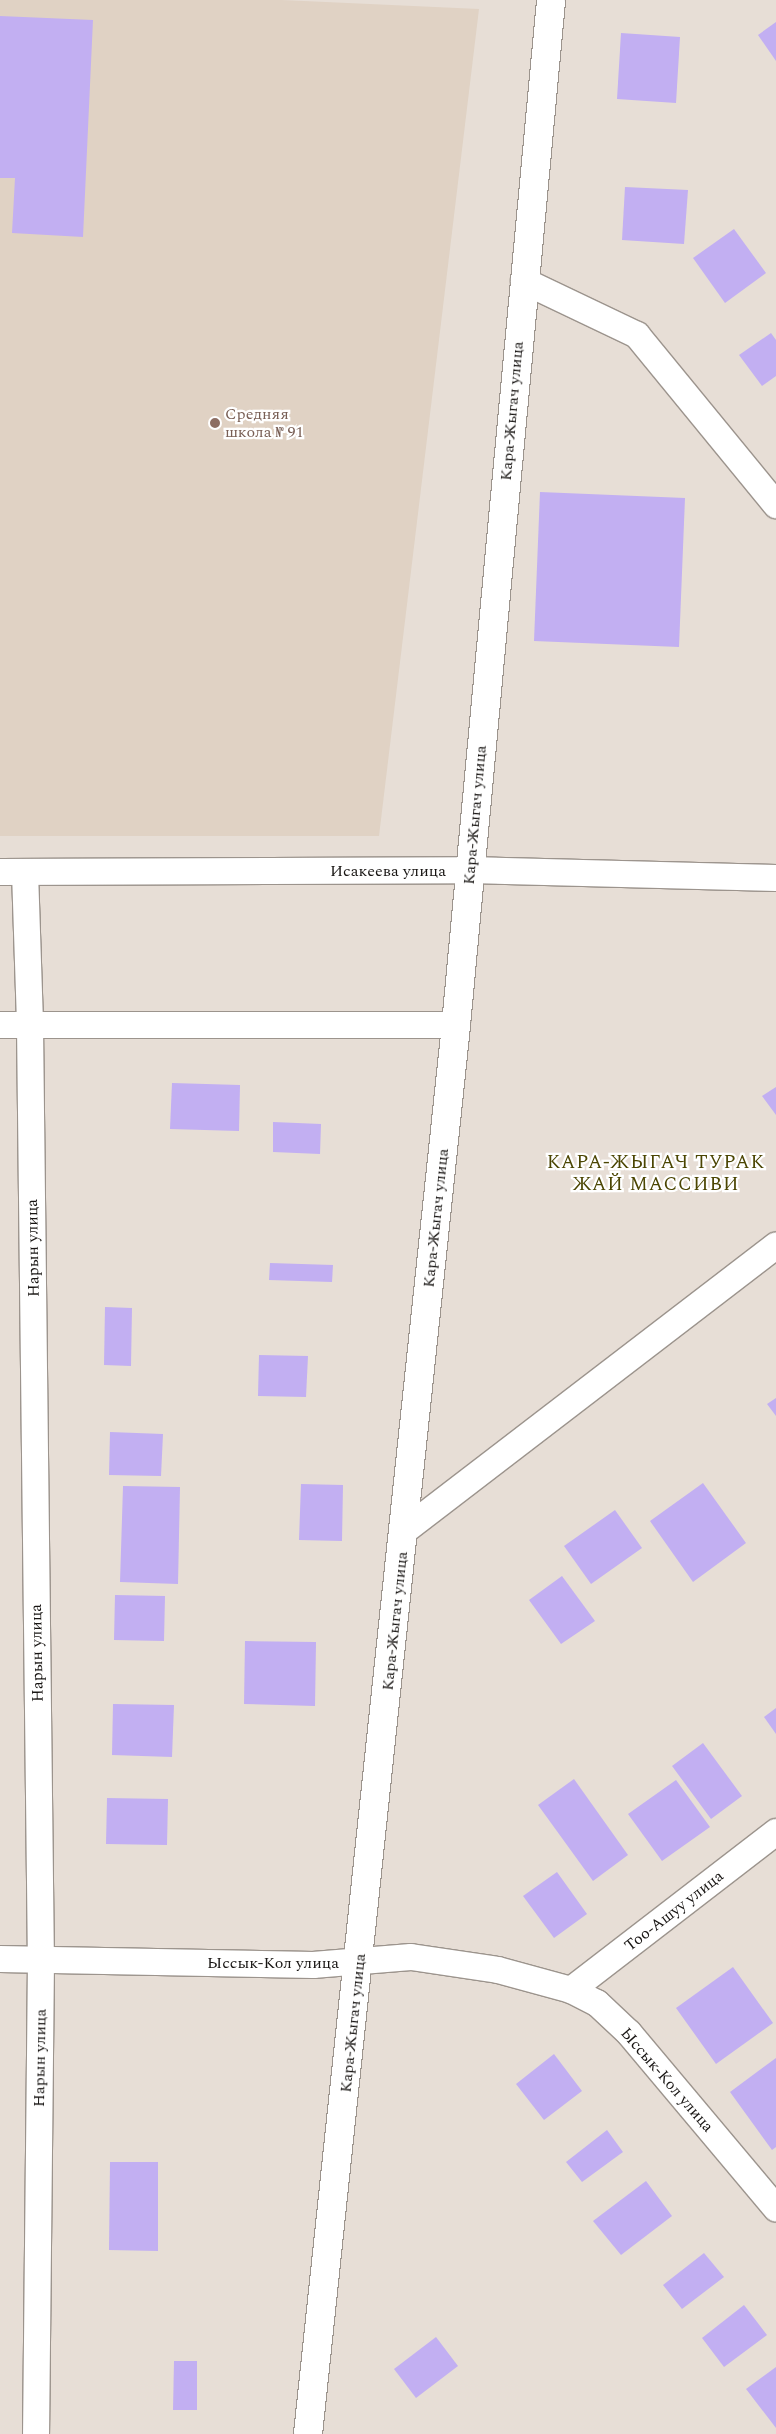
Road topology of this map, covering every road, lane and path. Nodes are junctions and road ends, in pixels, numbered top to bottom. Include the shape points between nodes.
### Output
1 (551, 0) edge
2 (524, 281) junction
3 (776, 505) edge
4 (470, 870) junction
5 (13, 872) edge
6 (776, 878) edge
7 (0, 1025) edge
8 (456, 1025) junction
9 (30, 1026) junction
10 (776, 1246) edge
11 (404, 1531) junction
12 (776, 1832) edge
13 (0, 1959) edge
14 (41, 1960) junction
15 (360, 1961) junction
16 (572, 1990) junction
17 (776, 2208) edge
18 (36, 2434) edge
19 (308, 2434) edge

1 - 2 street, Кара-Жыгач улица
2 - 3 street via 637,335
2 - 4 street, Кара-Жыгач улица
4 - 5 street, Исакеева улица
4 - 6 street, Исакеева улица
4 - 8 street, Кара-Жыгач улица
5 - 9 street, Нарын улица
7 - 9 street
8 - 9 street
8 - 11 street, Кара-Жыгач улица
9 - 14 street, Нарын улица
10 - 11 street
11 - 15 street, Кара-Жыгач улица
12 - 16 street, Тоо-Ашуу улица
13 - 14 street, Ыссык-Кол улица
14 - 15 street, Ыссык-Кол улица via 313,1965
14 - 18 street, Нарын улица
15 - 16 street, Ыссык-Кол улица via 411,1957 498,1970
15 - 19 street, Кара-Жыгач улица
16 - 17 street, Ыссык-Кол улица via 597,2003 629,2033

